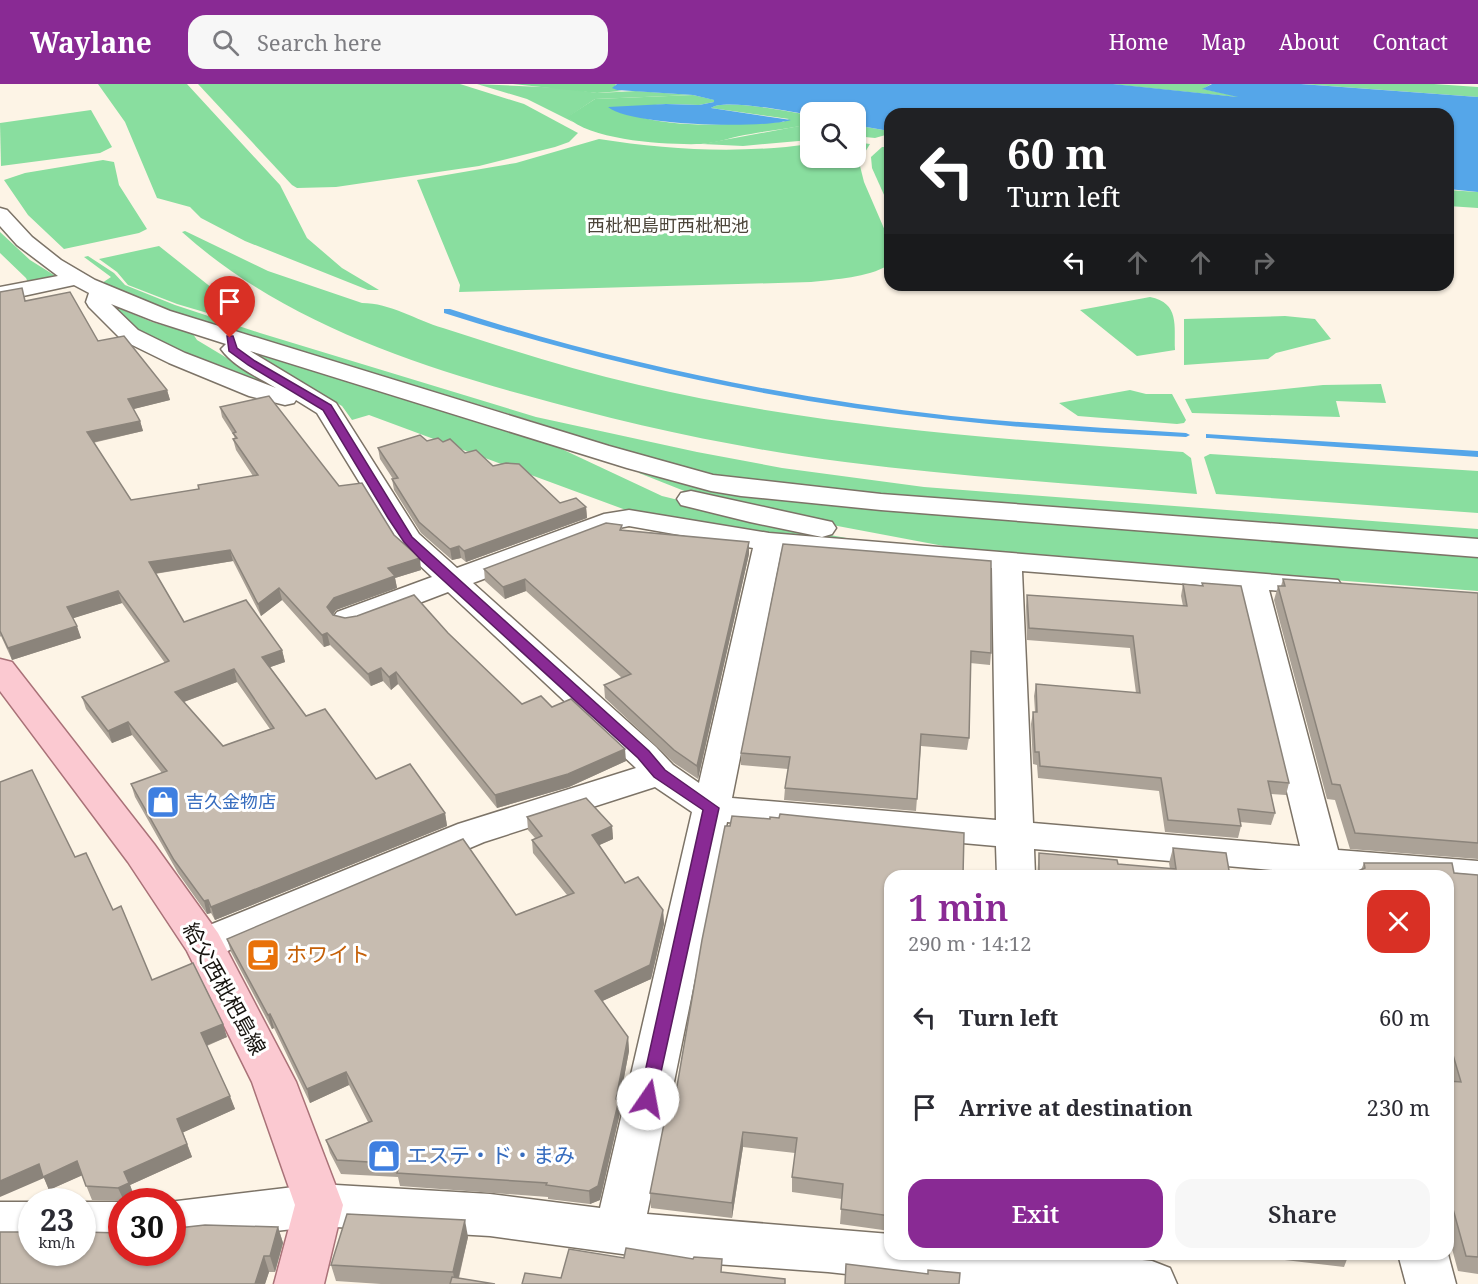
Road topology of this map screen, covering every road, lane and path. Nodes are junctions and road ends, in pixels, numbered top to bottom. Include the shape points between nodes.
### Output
1 (0, 214) edge
2 (77, 279) junction
3 (105, 293) junction
4 (0, 294) edge
5 (230, 338) junction
6 (323, 405) junction
7 (600, 451) junction
8 (769, 542) junction
9 (1478, 548) edge
10 (936, 556) junction
11 (1007, 562) junction
12 (452, 580) junction
13 (1251, 580) junction
14 (1358, 588) edge
15 (348, 619) edge
16 (0, 669) edge
17 (660, 773) junction
18 (711, 808) junction
19 (1016, 835) junction
20 (1324, 869) edge
21 (1016, 870) edge
22 (1350, 870) edge
23 (1454, 874) edge
24 (1478, 875) edge
25 (204, 945) junction
26 (319, 1206) junction
27 (186, 1220) edge
28 (0, 1224) edge
29 (18, 1224) edge
30 (619, 1233) junction
31 (884, 1253) edge
32 (990, 1260) edge
33 (1425, 1260) edge
34 (1023, 1262) edge
35 (1128, 1283) edge
36 (299, 1284) edge
37 (1431, 1284) edge

1 - 2 street via 38,254
2 - 3 street
2 - 4 street
3 - 5 street
3 - 6 street via 97,297 97,302 130,335 272,397 309,409
5 - 6 street via 232,349 251,363
5 - 7 street
6 - 12 street via 408,539
7 - 9 street via 711,483 760,490
7 - 10 street via 605,464 690,499 912,545
8 - 10 street
8 - 12 street via 628,518
8 - 18 street
10 - 11 street
11 - 13 street
11 - 19 street
12 - 15 street
12 - 17 street
13 - 14 street
13 - 20 street
16 - 25 main road, 給父西枇杷島線 via 141,853
17 - 18 street
17 - 25 street via 471,833
18 - 19 street
18 - 30 street
19 - 20 street
19 - 21 street
20 - 22 street
23 - 24 street
25 - 26 main road, 給父西枇杷島線 via 274,1082
26 - 27 street
26 - 30 street via 490,1215
26 - 36 main road
28 - 29 street
30 - 31 street
32 - 34 street
33 - 37 street
34 - 35 street

